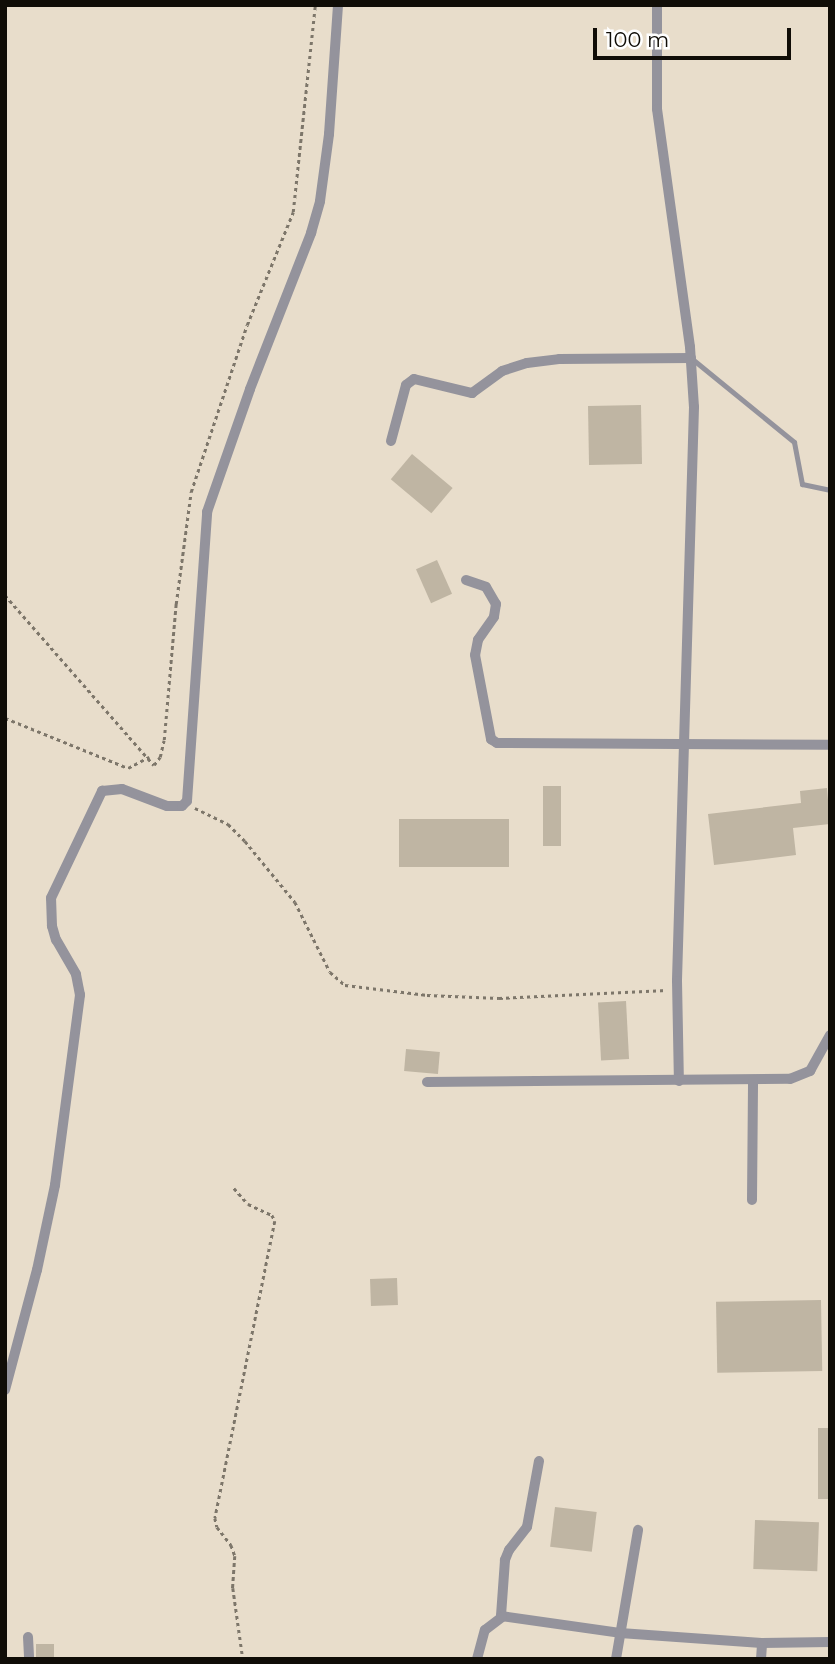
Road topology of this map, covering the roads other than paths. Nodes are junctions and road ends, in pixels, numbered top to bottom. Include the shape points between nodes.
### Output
1 (338, 5) edge
2 (657, 5) edge
3 (691, 358) junction
4 (391, 441) dead end
5 (830, 490) edge
6 (466, 580) dead end
7 (685, 744) junction
8 (830, 745) edge
9 (830, 1035) edge
10 (753, 1080) junction
11 (679, 1081) junction
12 (426, 1082) dead end
13 (752, 1200) dead end
14 (5, 1390) edge
15 (539, 1461) dead end
16 (638, 1530) dead end
17 (502, 1616) junction
18 (620, 1633) junction
19 (28, 1637) dead end
20 (830, 1642) edge
21 (762, 1643) junction
22 (29, 1659) edge
23 (477, 1659) edge
24 (617, 1659) edge
25 (761, 1659) edge

1 - 14 street via 330,134 320,201 207,512 186,803 167,806 122,789 102,791 51,898 54,933 76,974 80,995 55,1185
2 - 3 street via 657,109
3 - 4 street via 527,363 502,371 472,393 414,379 406,385
3 - 5 lane via 794,442 802,484
3 - 7 street via 694,407
6 - 7 street via 486,587 496,604 475,655 494,741
7 - 8 street
7 - 11 street via 677,989
9 - 10 street via 806,1074
10 - 11 street
10 - 13 street
11 - 12 street
15 - 17 street via 527,1527 505,1560
16 - 18 street
17 - 18 street
17 - 23 street via 485,1630
18 - 21 street
18 - 24 street
19 - 22 street
20 - 21 street
21 - 25 street

